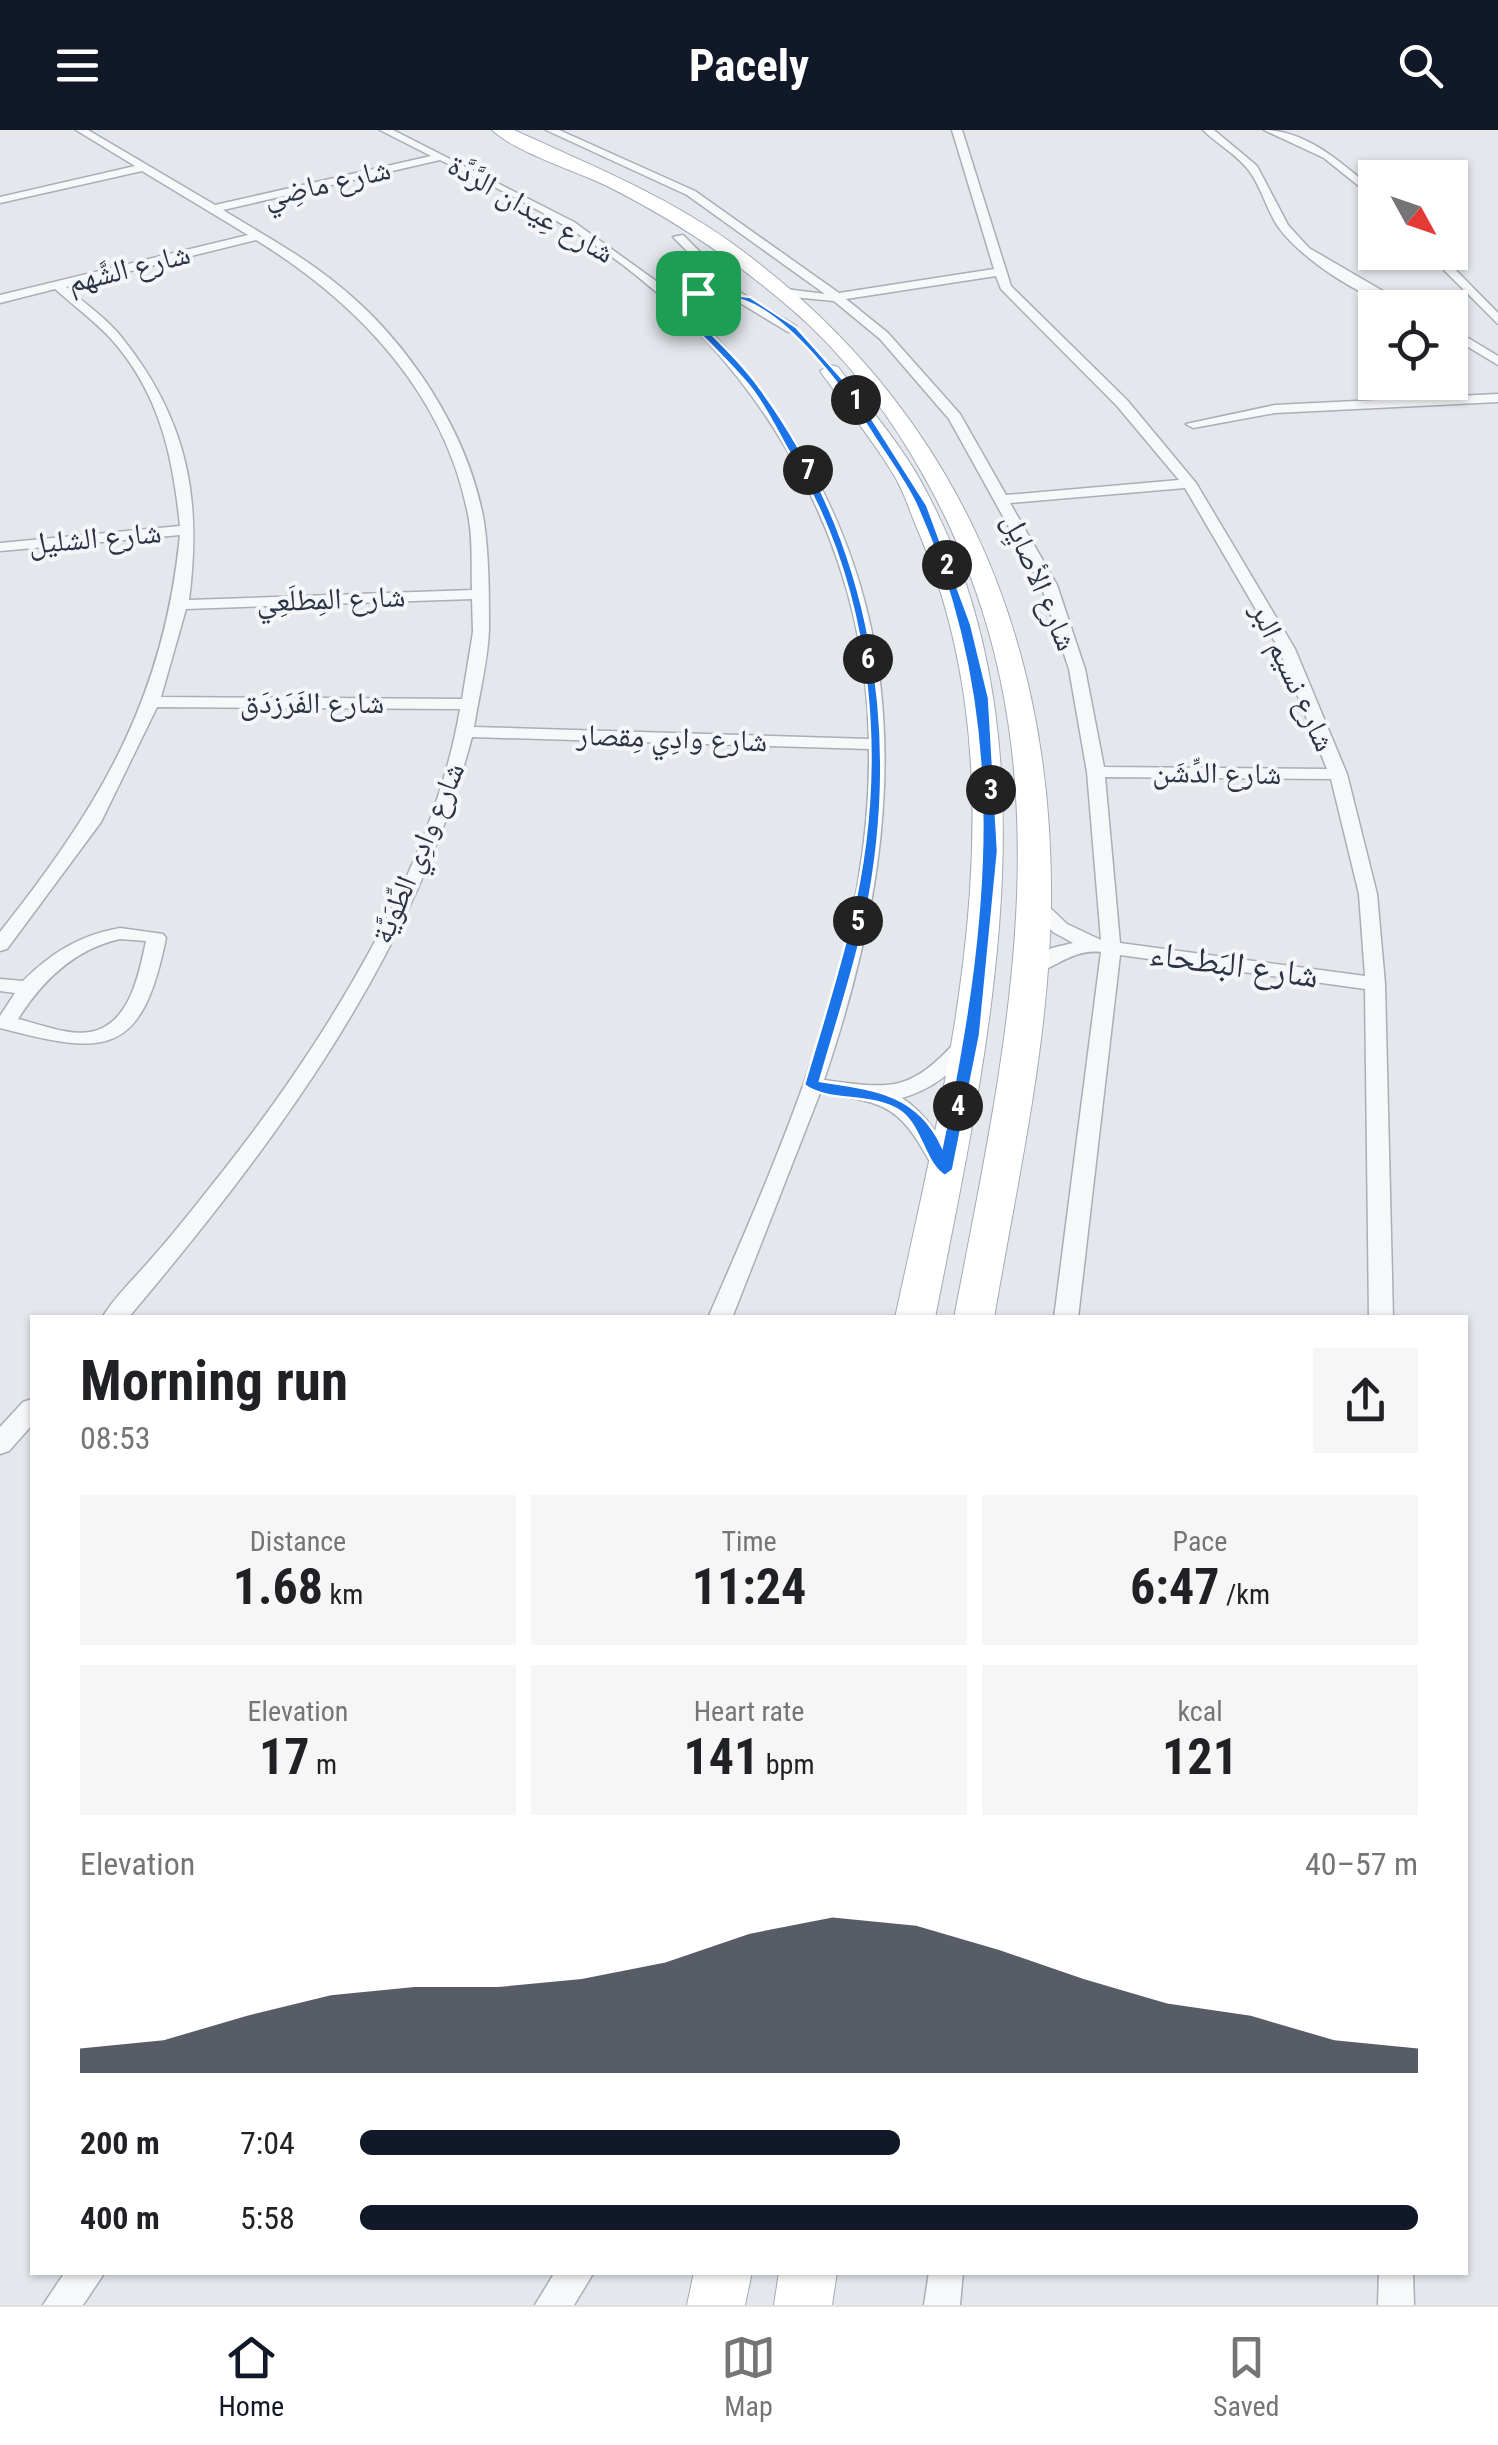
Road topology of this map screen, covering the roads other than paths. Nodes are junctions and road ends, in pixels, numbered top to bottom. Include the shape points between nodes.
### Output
1 (81, 130) edge
2 (385, 130) edge
3 (471, 130) edge
4 (500, 130) edge
5 (552, 130) edge
6 (957, 130) edge
7 (1208, 130) edge
8 (1268, 130) edge
9 (440, 156) junction
10 (145, 168) junction
11 (1358, 177) edge
12 (0, 200) edge
13 (214, 209) junction
14 (259, 236) junction
15 (679, 237) junction
16 (1449, 270) edge
17 (997, 272) junction
18 (57, 285) junction
19 (1371, 290) edge
20 (698, 293) junction
21 (786, 293) junction
22 (671, 298) junction
23 (834, 298) junction
24 (0, 299) edge
25 (1498, 320) edge
26 (801, 322) junction
27 (1468, 342) edge
28 (1498, 361) edge
29 (1498, 398) edge
30 (1193, 424) dead end
31 (1188, 483) junction
32 (1005, 499) junction
33 (189, 530) junction
34 (0, 547) edge
35 (480, 594) junction
36 (182, 605) junction
37 (154, 702) junction
38 (469, 704) junction
39 (466, 732) junction
40 (878, 744) junction
41 (1096, 772) junction
42 (1338, 774) junction
43 (1036, 905) junction
44 (0, 945) edge
45 (1102, 946) junction
46 (1031, 969) junction
47 (1375, 984) junction
48 (0, 985) edge
49 (28, 988) junction
50 (973, 1035) junction
51 (812, 1085) junction
52 (878, 1095) junction
53 (945, 1170) junction
54 (117, 1315) edge
55 (721, 1315) edge
56 (916, 1315) edge
57 (975, 1315) edge
58 (1066, 1315) edge
59 (1381, 1315) edge
60 (30, 1411) edge
61 (0, 1444) edge
62 (86, 2275) edge
63 (575, 2275) edge
64 (722, 2275) edge
65 (808, 2275) edge
66 (946, 2275) edge
67 (1396, 2275) edge
68 (61, 2305) edge
69 (553, 2305) edge
70 (716, 2305) edge
71 (803, 2305) edge
72 (942, 2305) edge
73 (1396, 2305) edge

1 - 10 street, شارع وادِي الطِّوَيَّة
2 - 9 street, شارع عِيدان الرَّدَّة
3 - 15 main road
4 - 21 main road via 682,220
5 - 23 street, شارع الأصايِل via 690,193
6 - 17 street, شارع نسيم البر
7 - 19 street via 1254,168 1283,226 1305,250
8 - 11 street
9 - 13 street, شارع ماضِي
9 - 22 street, شارع عِيدان الرَّدَّة via 570,224
10 - 12 street
10 - 13 street, شارع وادِي الطِّوَيَّة
13 - 14 street, شارع وادِي الطِّوَيَّة
14 - 18 street, شارع الشَّهم
14 - 35 street, شارع وادِي الطِّوَيَّة via 364,314 426,396 459,462 477,524
15 - 20 street via 721,278
15 - 26 main road
16 - 25 street
17 - 23 street
17 - 31 street, شارع نسيم البر via 1014,301 1122,403
18 - 24 street, شارع الشَّهم
18 - 33 street via 111,332 153,388 182,466
20 - 22 street
20 - 26 street via 741,296
21 - 23 street
21 - 26 main road
22 - 40 street, شارع عِيدان الرَّدَّة via 756,388 826,505 856,595
23 - 26 street via 813,306
23 - 32 street, شارع الأصايِل via 924,378 956,416
26 - 43 main road via 861,367 912,429 982,565 1016,678 1032,765
26 - 50 main road via 900,464 948,569 983,698 990,775 985,946
27 - 28 street
29 - 30 street via 1275,409
31 - 32 street
31 - 42 street, شارع نسيم البر via 1287,649
32 - 41 street, شارع الأصايِل via 1066,635
33 - 34 street, شارع الشليل
33 - 36 street
35 - 36 street, شارع المِطلَعِي
35 - 38 street, شارع وادِي الطِّوَيَّة
36 - 37 street
37 - 38 street, شارع الفَرَزدَق
37 - 44 street via 101,806
38 - 39 street, شارع وادِي الطِّوَيَّة
39 - 40 street, شارع وادِي مِقصار
39 - 54 street, شارع وادِي الطِّوَيَّة via 405,896 334,1028 224,1187
40 - 51 street, شارع عِيدان الرَّدَّة via 874,827 858,922
41 - 42 street, شارع الدِّشَن
41 - 45 street, شارع الأصايِل
42 - 47 street, شارع نسيم البر via 1368,894
43 - 45 street, شارع البَطحاء via 1060,928
43 - 46 main road
45 - 46 street, شارع البَطحاء via 1059,952
45 - 47 street, شارع البَطحاء
45 - 58 street, شارع الأصايِل
46 - 57 main road
47 - 59 street, شارع نسيم البر
48 - 49 street
49 - 49 street via 6,1023 95,1038 118,1028 146,988 156,938 137,931 99,938 53,960
50 - 52 street via 934,1078
50 - 53 main road
51 - 52 street
51 - 55 street, شارع عِيدان الرَّدَّة
52 - 53 street via 918,1118
53 - 56 main road
60 - 61 street
62 - 68 street
63 - 69 street
64 - 70 main road
65 - 71 main road
66 - 72 street
67 - 73 street

